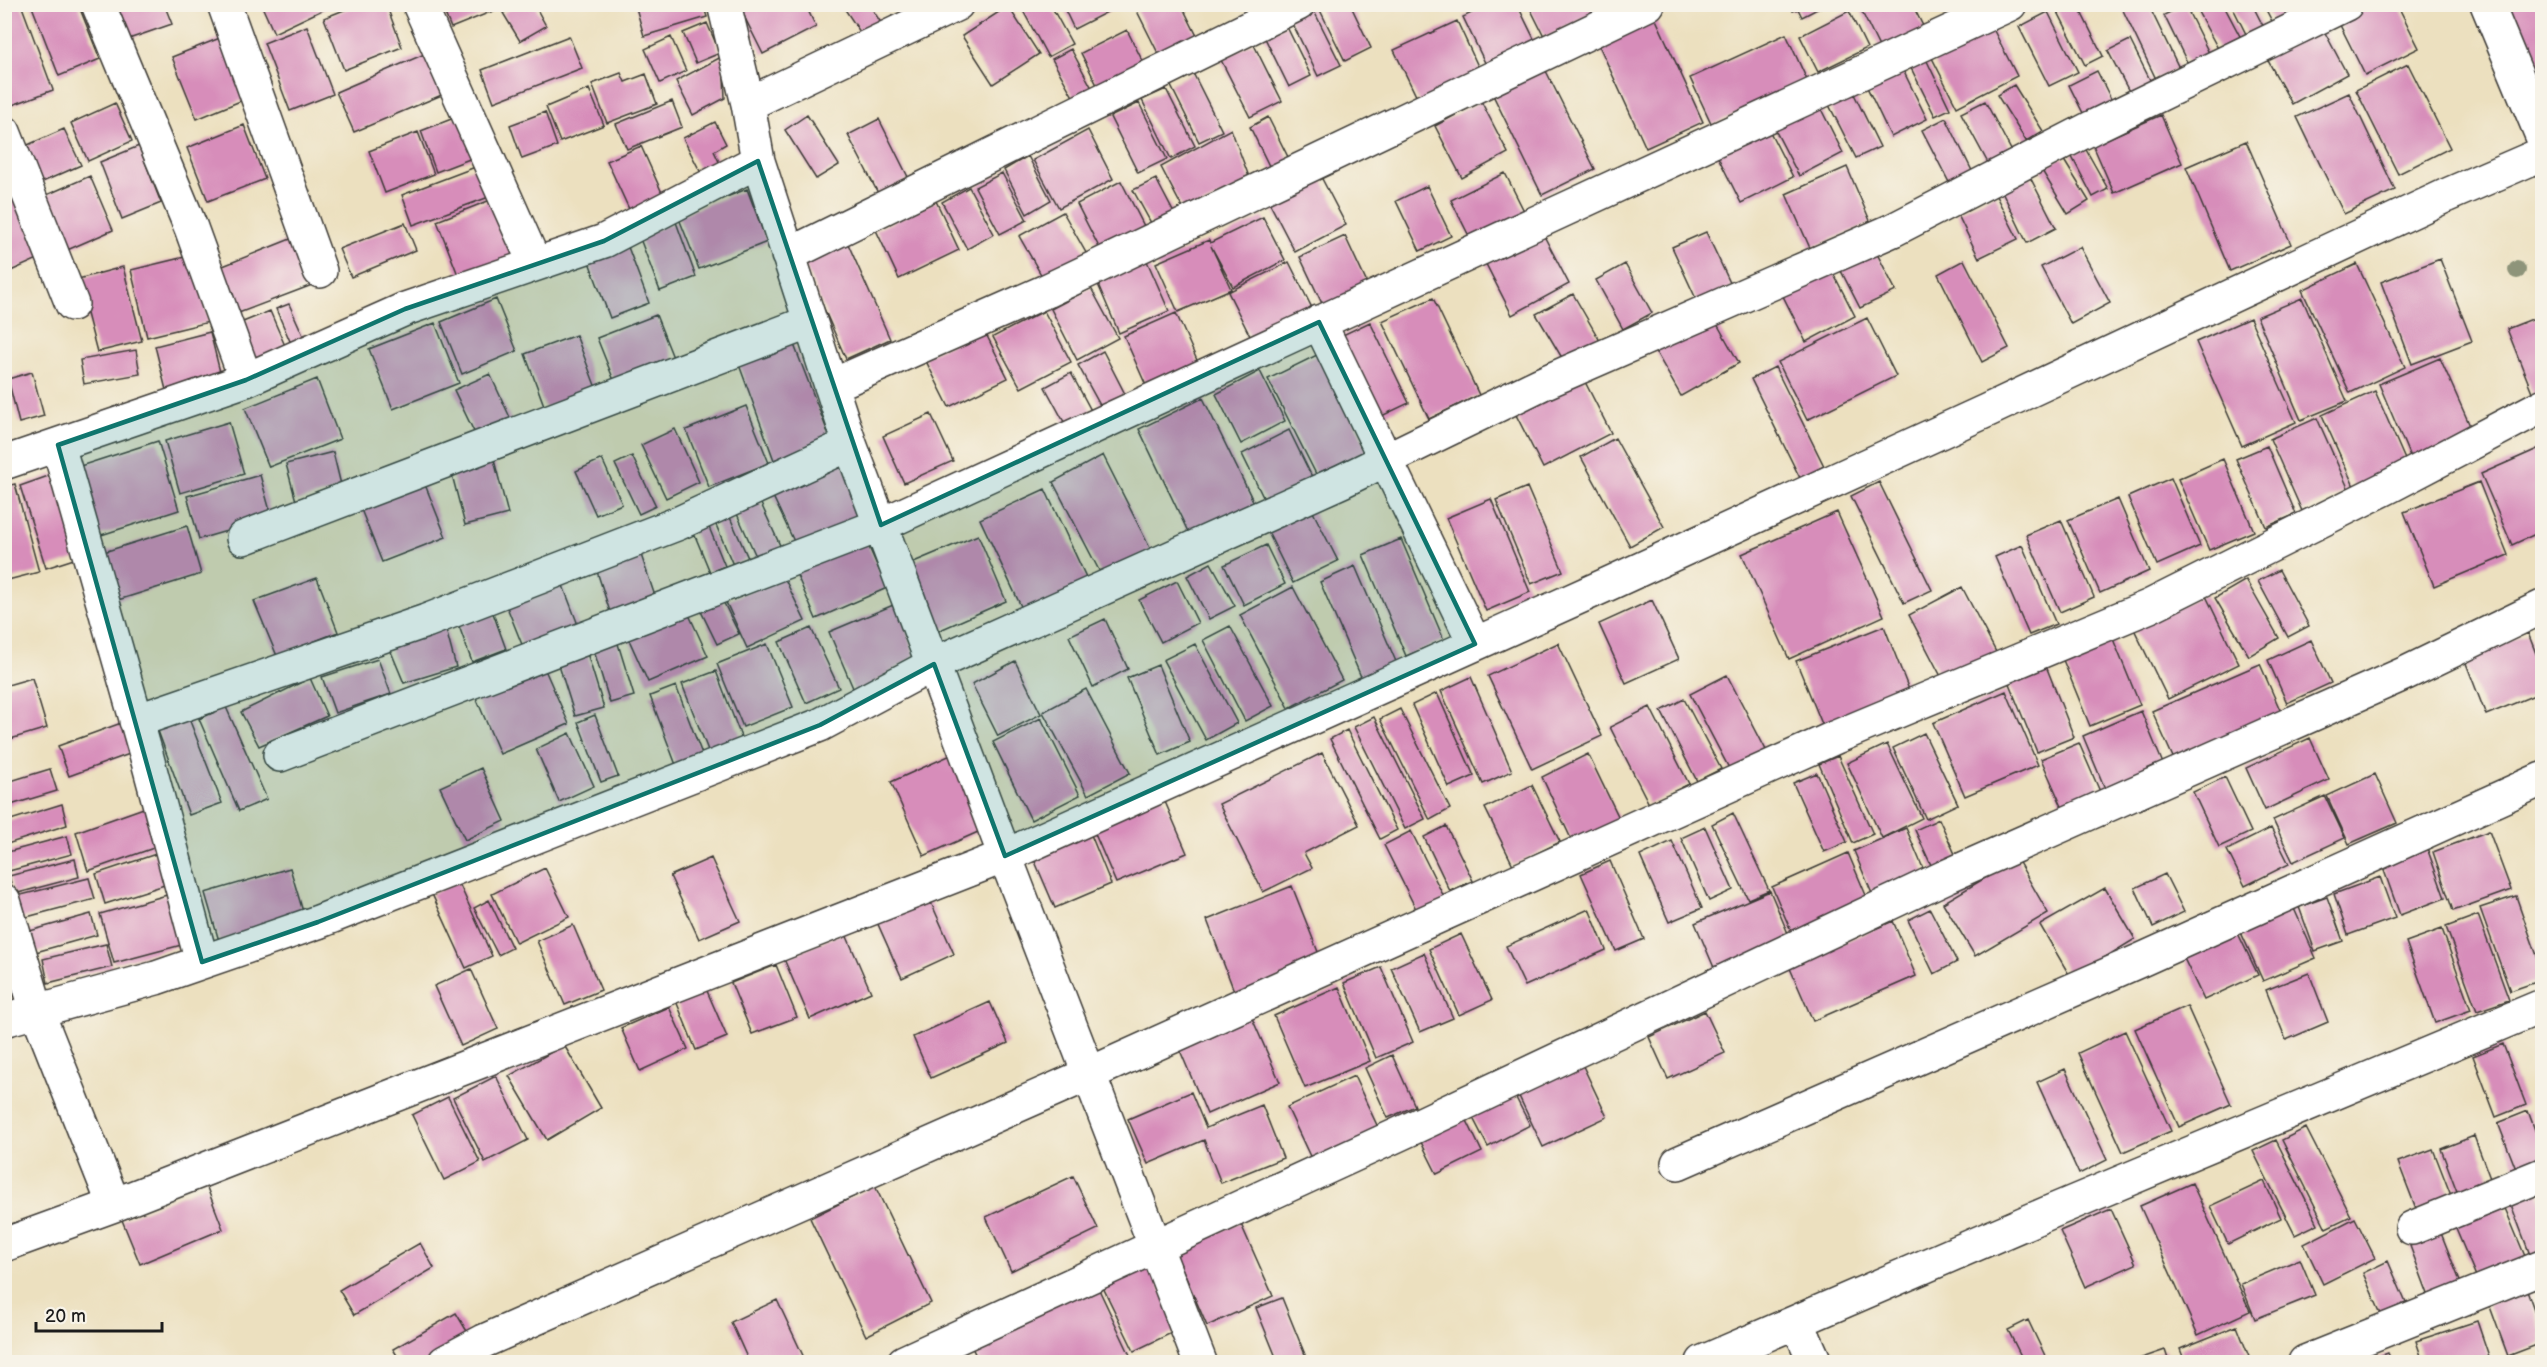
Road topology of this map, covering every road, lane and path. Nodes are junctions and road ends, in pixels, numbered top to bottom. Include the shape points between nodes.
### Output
1 (98, 4) edge
2 (225, 4) edge
3 (419, 4) edge
4 (724, 4) edge
5 (957, 4) edge
6 (1298, 4) edge
7 (1648, 4) edge
8 (2010, 4) edge
9 (2346, 4) edge
10 (2487, 4) edge
11 (748, 104) junction
12 (4, 132) edge
13 (2542, 136) edge
14 (2542, 154) edge
15 (758, 161) junction
16 (788, 255) junction
17 (535, 264) junction
18 (320, 271) dead end
19 (72, 304) dead end
20 (810, 322) junction
21 (1319, 322) junction
22 (246, 380) junction
23 (831, 386) junction
24 (2542, 406) edge
25 (850, 444) junction
26 (58, 445) junction
27 (1385, 461) junction
28 (4, 463) edge
29 (881, 525) junction
30 (243, 538) dead end
31 (2542, 607) edge
32 (1474, 644) junction
33 (933, 664) junction
34 (136, 721) junction
35 (280, 754) dead end
36 (2542, 779) edge
37 (1005, 856) junction
38 (4, 902) edge
39 (202, 962) junction
40 (2542, 1006) edge
41 (38, 1011) junction
42 (4, 1020) edge
43 (1089, 1074) junction
44 (1678, 1163) dead end
45 (2542, 1175) edge
46 (114, 1205) junction
47 (2412, 1228) dead end
48 (4, 1245) edge
49 (1155, 1245) junction
50 (2542, 1267) edge
51 (1797, 1322) junction
52 (444, 1362) edge
53 (904, 1362) edge
54 (1200, 1362) edge
55 (1703, 1362) edge
56 (1815, 1362) edge
57 (2305, 1362) edge

1 - 22 street via 191,228
2 - 18 street
3 - 17 street
4 - 11 street
5 - 11 street
6 - 16 street
7 - 23 street via 1057,286
8 - 21 street
9 - 27 street via 1893,230 1541,384
10 - 13 street
11 - 15 street
12 - 19 street
14 - 32 street
15 - 16 street
15 - 17 street via 604,241
16 - 20 street
17 - 22 street via 405,309
20 - 23 street
20 - 30 street
21 - 27 street
21 - 29 street
22 - 26 street
23 - 25 street
24 - 43 street via 2150,606 1836,737
25 - 29 street
25 - 34 street via 679,523 536,579
26 - 28 street
26 - 34 street
27 - 32 street
27 - 33 street
29 - 33 street
29 - 35 street
31 - 49 street via 2406,673 1945,877
32 - 37 street
33 - 37 street
33 - 39 street via 820,725 318,922
34 - 39 street
36 - 44 street
37 - 43 street
37 - 46 street
38 - 41 street
39 - 41 street
40 - 51 street
41 - 42 street
41 - 46 street
43 - 49 street
43 - 52 street
45 - 47 street
46 - 48 street
49 - 53 street
49 - 54 street
50 - 57 street
51 - 55 street
51 - 56 street

